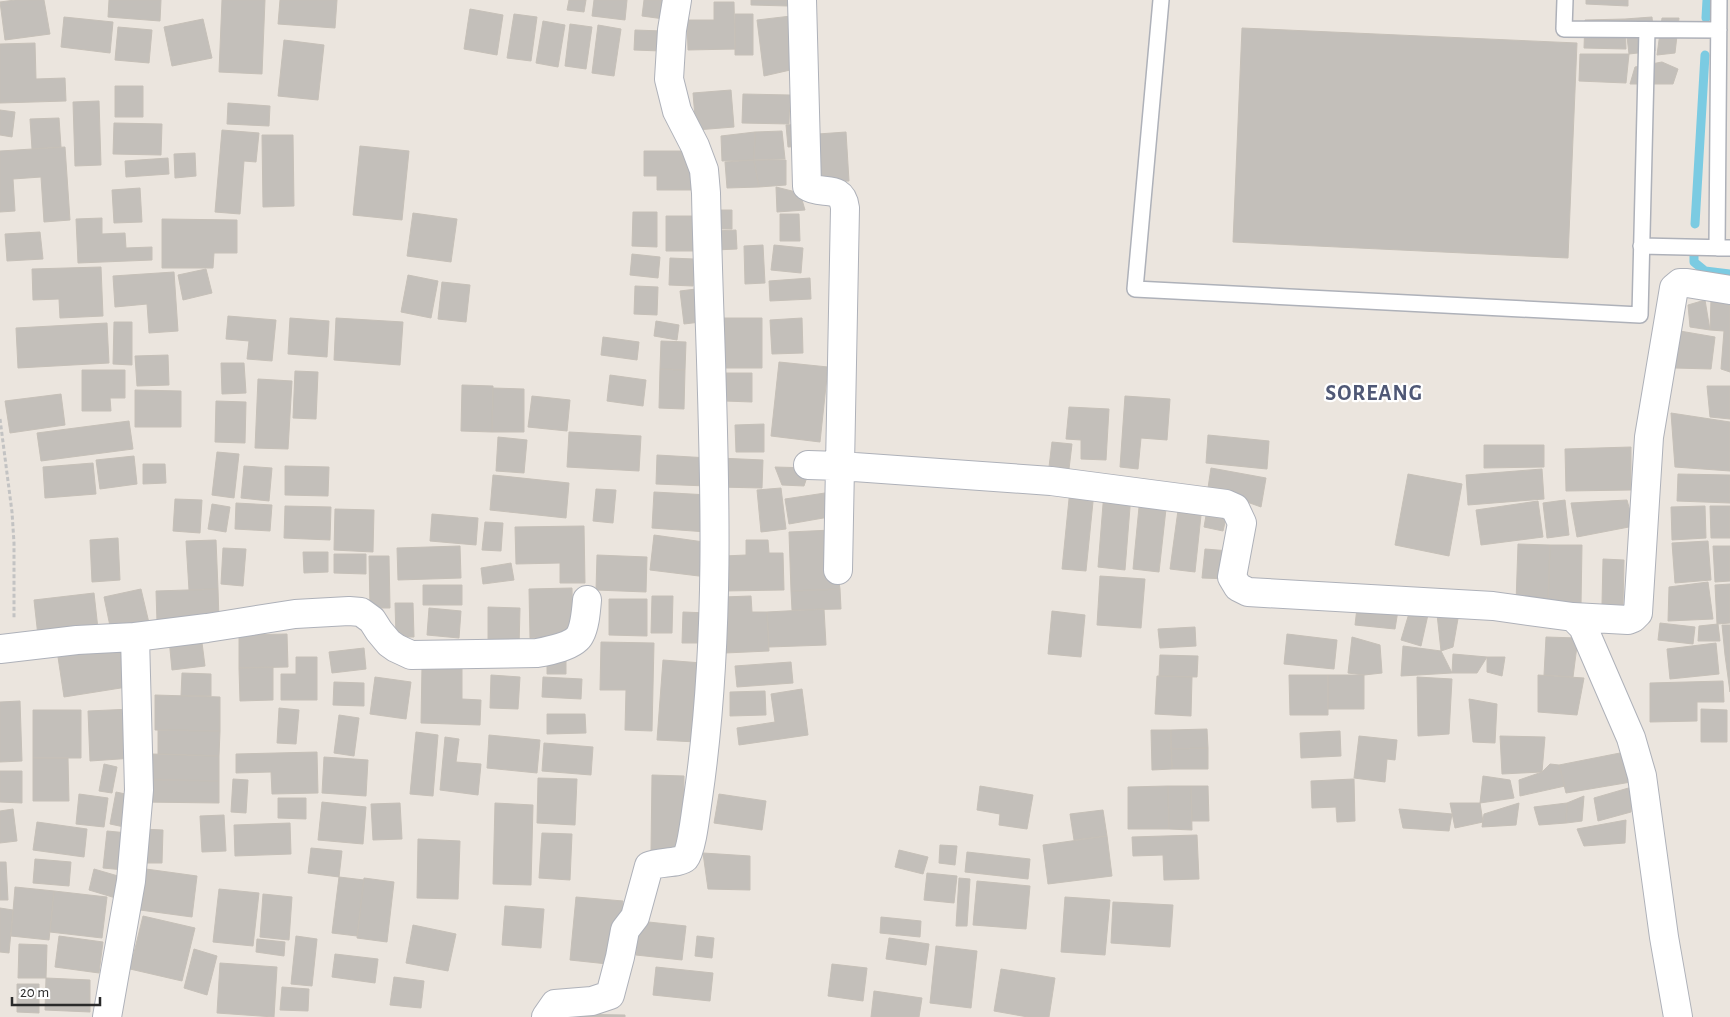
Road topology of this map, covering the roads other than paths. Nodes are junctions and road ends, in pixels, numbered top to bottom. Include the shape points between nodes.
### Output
1 (677, 0) edge
2 (802, 0) edge
3 (1161, 0) edge
4 (1565, 0) edge
5 (1719, 0) edge
6 (1647, 30) junction
7 (1719, 30) junction
8 (1641, 246) junction
9 (1723, 248) edge
10 (1730, 290) edge
11 (808, 465) dead end
12 (840, 466) junction
13 (838, 570) dead end
14 (588, 600) dead end
15 (1573, 617) junction
16 (135, 637) junction
17 (7, 648) edge
18 (107, 1017) edge
19 (546, 1017) edge
20 (1678, 1017) edge

1 - 19 street via 669,79 677,111 704,170 706,193 716,543 705,748 686,857 649,866 635,916 625,930 610,996 555,1004
2 - 12 street via 807,186 813,190 831,191 844,201 845,208
3 - 8 lane via 1135,290 1640,315
4 - 6 lane via 1564,29
5 - 7 lane
6 - 7 lane
6 - 8 lane
7 - 9 lane
8 - 9 lane
10 - 15 street via 1687,283 1680,283 1674,288 1650,437 1638,613 1628,620
11 - 12 street
12 - 13 street
12 - 15 street via 1051,481 1226,504 1235,508 1242,523 1232,578 1238,587 1248,592 1492,606
14 - 16 street via 581,634 576,641 537,653 411,655 389,643 372,620 361,612 349,611 295,614
15 - 20 street via 1583,627 1631,738 1642,776
16 - 17 street
16 - 18 street via 139,790 131,881

